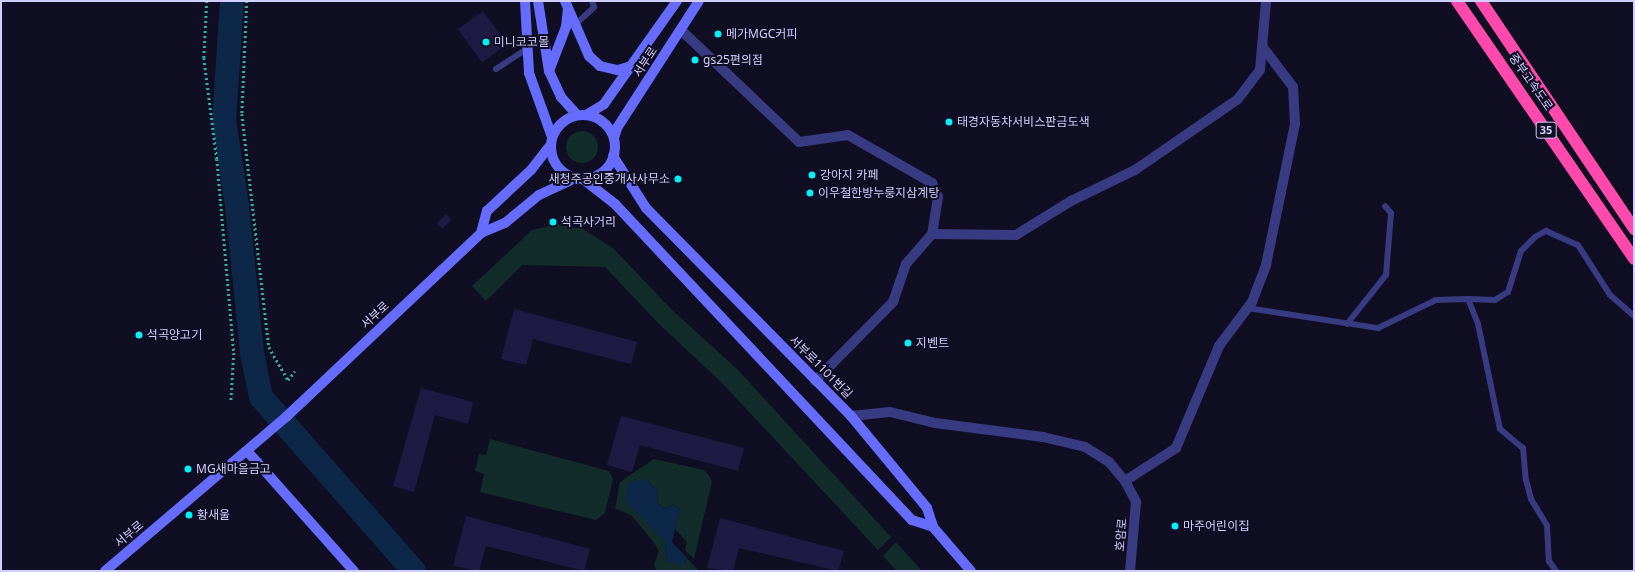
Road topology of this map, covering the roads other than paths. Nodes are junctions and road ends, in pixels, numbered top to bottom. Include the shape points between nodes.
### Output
1 (525, 1) edge
2 (538, 1) edge
3 (592, 1) edge
4 (677, 1) edge
5 (699, 1) edge
6 (1266, 1) edge
7 (1457, 1) edge
8 (1481, 1) edge
9 (567, 4) edge
10 (576, 24) junction
11 (681, 30) junction
12 (1262, 46) junction
13 (527, 49) junction
14 (634, 65) junction
15 (496, 69) dead end
16 (549, 71) junction
17 (581, 115) junction
18 (614, 138) junction
19 (551, 142) junction
20 (614, 156) junction
21 (579, 179) junction
22 (1385, 206) dead end
23 (1634, 229) edge
24 (481, 233) junction
25 (932, 234) junction
26 (1634, 259) edge
27 (1468, 299) junction
28 (1247, 308) junction
29 (1634, 316) edge
30 (1347, 324) junction
31 (815, 381) junction
32 (851, 416) junction
33 (246, 451) junction
34 (1125, 481) junction
35 (1136, 502) joint
36 (933, 527) junction
37 (105, 571) edge
38 (354, 571) edge
39 (972, 571) edge
40 (1130, 571) edge
41 (1555, 571) edge

1 - 13 street
2 - 16 street
3 - 10 lane via 594,7
4 - 14 street, 서부로
5 - 11 street, 서부로
6 - 12 street
7 - 26 highway, 중부고속도로 / 35
8 - 23 highway, 중부고속도로 / 35
9 - 10 street
9 - 16 street via 566,27
10 - 14 street via 589,56 600,66 618,70
11 - 18 street, 서부로 via 617,128
11 - 25 street via 799,142 848,135 932,184 938,196
12 - 25 street via 1260,70 1238,99 1135,170 1071,201 1016,235
12 - 28 street via 1293,87 1295,124 1266,265
13 - 15 lane
13 - 19 street via 529,73
14 - 17 street, 서부로 via 604,104
16 - 17 street via 561,97
17 - 18 street via 602,121
17 - 19 street via 561,123
18 - 20 street
19 - 21 street via 557,166
19 - 24 street via 531,170 487,211
20 - 21 street via 600,174
20 - 31 street, 서부로1101번길 via 646,208
21 - 24 street, 서부로 via 539,195 505,222
21 - 36 street via 610,199 912,520
22 - 30 lane via 1391,213 1386,274
24 - 33 street, 서부로 via 286,417
25 - 31 street via 906,264 893,302
27 - 29 lane via 1495,300 1508,292 1521,251 1535,237 1546,231 1578,245 1610,294
27 - 30 lane via 1436,300 1378,328
27 - 41 lane via 1478,324 1500,429 1524,448 1526,480 1531,499 1546,526 1549,561
28 - 30 lane
28 - 34 street via 1218,346 1176,448
31 - 32 street, 서부로1101번길
32 - 34 street, 서부로1101번길 via 890,412 935,424 1043,437 1085,447 1109,462
32 - 36 street via 928,508
33 - 37 street, 서부로
33 - 38 street
34 - 35 street, 서부로1101번길
35 - 40 street, 호암로
36 - 39 street

